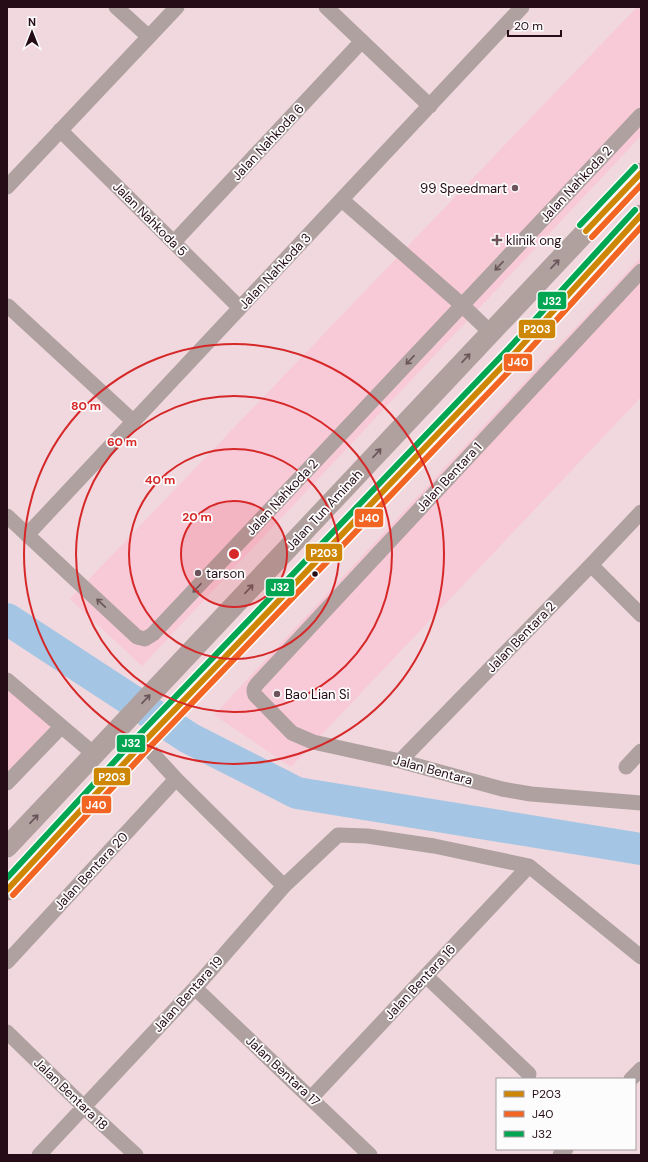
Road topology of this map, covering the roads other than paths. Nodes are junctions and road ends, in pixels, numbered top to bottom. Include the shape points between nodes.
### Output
1 (116, 7) edge
2 (177, 7) edge
3 (326, 7) edge
4 (522, 7) edge
5 (149, 37) junction
6 (362, 41) junction
7 (430, 106) junction
8 (641, 115) edge
9 (60, 130) junction
10 (641, 173) edge
11 (7, 186) edge
12 (342, 200) junction
13 (641, 215) edge
14 (174, 242) junction
15 (641, 271) edge
16 (462, 305) junction
17 (8, 306) edge
18 (240, 308) junction
19 (490, 332) junction
20 (134, 422) junction
21 (641, 512) edge
22 (7, 516) edge
23 (28, 535) junction
24 (591, 565) junction
25 (641, 616) edge
26 (7, 680) edge
27 (257, 684) joint
28 (61, 727) junction
29 (143, 742) junction
30 (641, 751) edge
31 (94, 754) junction
32 (400, 761) junction
33 (626, 767) dead end
34 (176, 780) junction
35 (7, 784) edge
36 (641, 803) edge
37 (7, 847) edge
38 (529, 866) junction
39 (284, 886) junction
40 (7, 890) edge
41 (641, 957) edge
42 (7, 962) edge
43 (426, 976) junction
44 (195, 988) junction
45 (7, 1032) edge
46 (641, 1069) edge
47 (529, 1074) dead end
48 (632, 1078) edge
49 (311, 1098) junction
50 (84, 1107) junction
51 (39, 1155) edge
52 (136, 1155) edge
53 (370, 1155) edge

1 - 5 street
2 - 5 street
3 - 6 street
4 - 7 street, Jalan Nahkoda 3
5 - 9 street
6 - 7 street
6 - 14 street, Jalan Nahkoda 6
7 - 12 street, Jalan Nahkoda 3
8 -> 16 street, Jalan Nahkoda 2
9 - 11 street
9 - 14 street, Jalan Nahkoda 5
19 -> 10 main road, Jalan Tun Aminah
12 - 16 street
12 - 18 street, Jalan Nahkoda 3
13 - 29 main road via 515,353
14 - 18 street, Jalan Nahkoda 5
15 - 27 street, Jalan Bentara 1
16 - 19 street
16 -> 23 street, Jalan Nahkoda 2 via 153,634 145,639 137,637
17 - 20 street
18 - 20 street, Jalan Nahkoda 3
31 -> 19 main road, Jalan Tun Aminah
20 - 23 street, Jalan Nahkoda 3
21 - 24 street, Jalan Bentara 2
22 - 23 street, Jalan Nahkoda 2
24 - 25 street
24 - 32 street, Jalan Bentara 2
26 - 28 street
27 - 32 street, Jalan Bentara via 254,688 255,695 292,733 314,742
28 - 31 street
28 - 35 street
29 - 34 street
29 - 40 main road
30 - 33 street
37 -> 31 main road, Jalan Tun Aminah
32 - 36 street, Jalan Bentara via 502,789 531,794
34 - 39 street
34 - 42 street, Jalan Bentara 20
38 - 39 street, Jalan Bentara 19 via 434,846 367,836 338,835
38 - 41 street
38 - 43 street, Jalan Bentara 16
39 - 44 street, Jalan Bentara 19
43 - 47 street
43 - 49 street, Jalan Bentara 16
44 - 49 street, Jalan Bentara 17
44 - 50 street, Jalan Bentara 19
45 - 50 street, Jalan Bentara 18
46 - 48 street
49 - 53 street, Jalan Bentara 17
50 - 51 street, Jalan Bentara 19
50 - 52 street, Jalan Bentara 18

